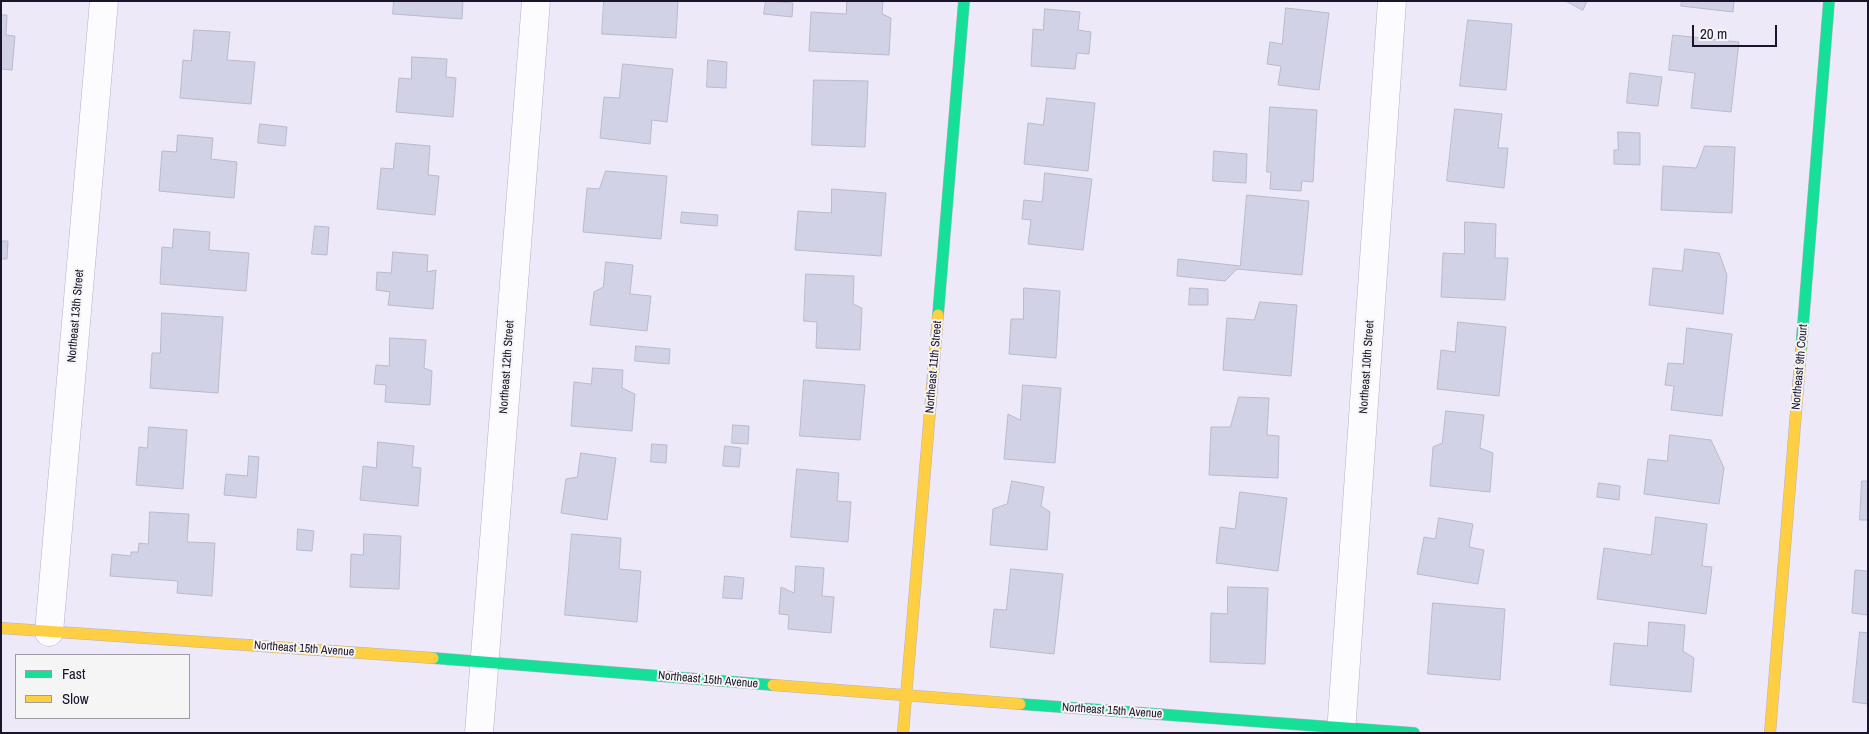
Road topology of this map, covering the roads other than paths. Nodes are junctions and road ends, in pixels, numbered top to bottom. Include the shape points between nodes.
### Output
1 (104, 1) edge
2 (536, 1) edge
3 (964, 1) edge
4 (1392, 1) edge
5 (1829, 1) edge
6 (1, 628) edge
7 (49, 632) junction
8 (485, 662) junction
9 (906, 696) junction
10 (1341, 730) edge
11 (479, 733) edge
12 (903, 733) edge
13 (1414, 733) edge
14 (1770, 733) edge

1 - 7 street, Northeast 13th Street
2 - 8 street, Northeast 12th Street
3 - 9 street, Northeast 11th Street
4 - 10 street, Northeast 10th Street
5 - 14 street, Northeast 9th Court
6 - 7 street, Northeast 15th Avenue
7 - 8 street, Northeast 15th Avenue
8 - 9 street, Northeast 15th Avenue
8 - 11 street, Northeast 12th Street
9 - 10 street, Northeast 15th Avenue
9 - 12 street, Northeast 11th Street
10 - 13 street, Northeast 15th Avenue

